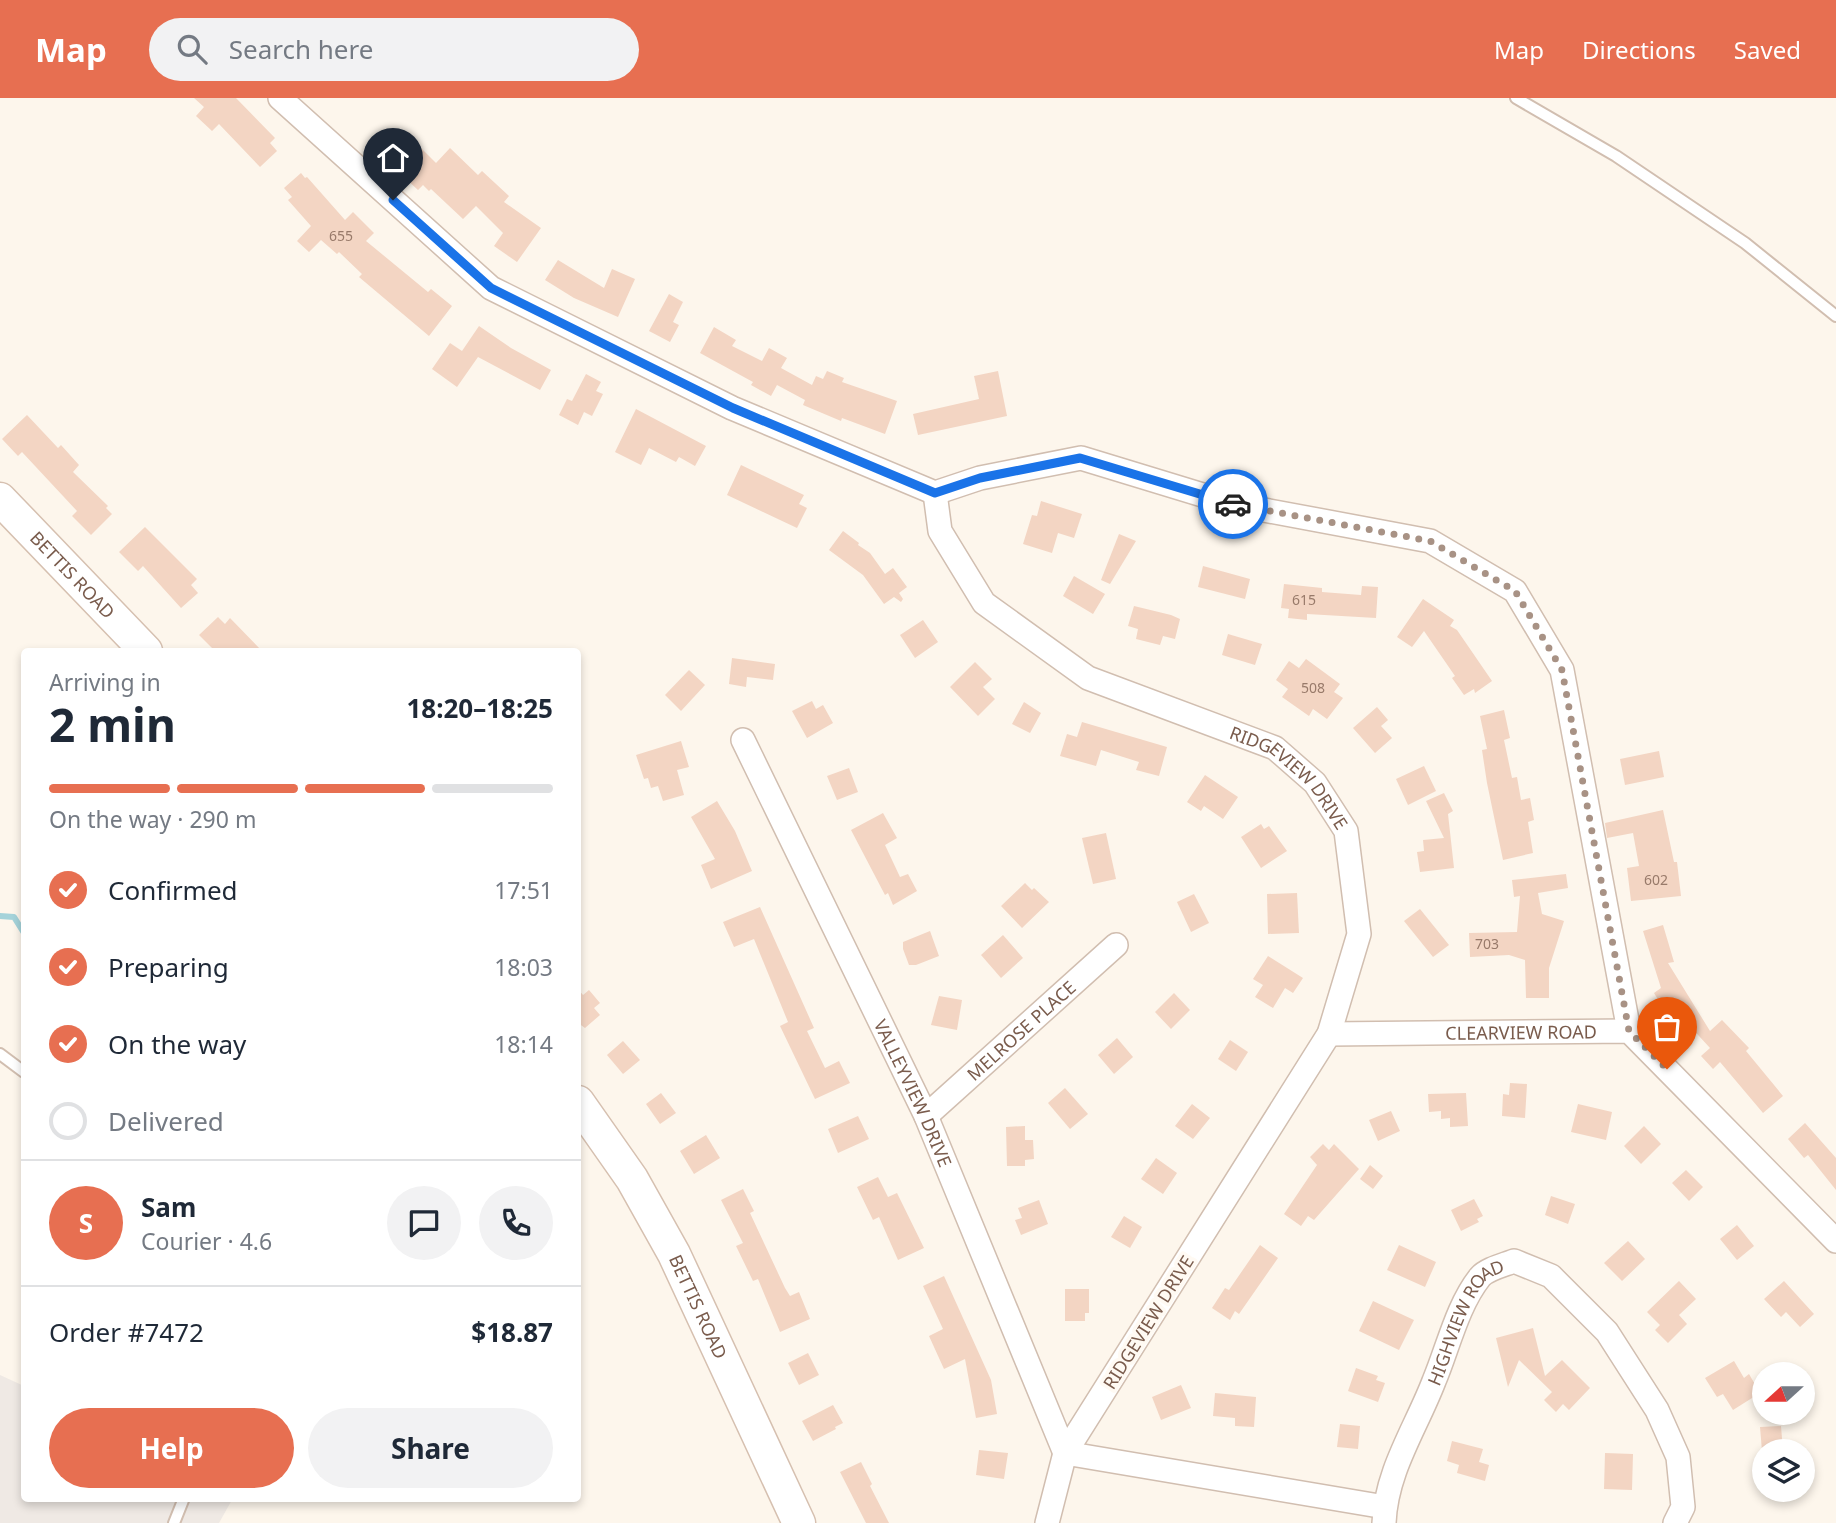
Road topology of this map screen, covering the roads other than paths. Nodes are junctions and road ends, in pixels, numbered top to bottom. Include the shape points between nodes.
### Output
1 (281, 98) edge
2 (1516, 98) edge
3 (1836, 316) edge
4 (935, 493) junction
5 (0, 499) edge
6 (143, 648) edge
7 (743, 740) dead end
8 (1116, 945) dead end
9 (1629, 1031) junction
10 (1329, 1034) junction
11 (0, 1054) edge
12 (21, 1070) edge
13 (581, 1106) edge
14 (926, 1116) junction
15 (1836, 1241) edge
16 (1065, 1453) junction
17 (182, 1502) edge
18 (1385, 1515) edge
19 (174, 1523) edge
20 (799, 1523) edge
21 (1046, 1523) edge
22 (1675, 1523) edge

1 - 4 street via 491,288 733,408
2 - 3 lane via 1616,156 1745,243
4 - 9 street via 980,478 1080,458 1232,504 1430,541 1515,591 1562,670
4 - 10 street, RIDGEVIEW DRIVE via 940,531 984,603 1088,678 1275,748 1315,783 1346,831 1359,934
5 - 6 street, BETTIS ROAD
7 - 14 street, VALLEYVIEW DRIVE
8 - 14 street, MELROSE PLACE
9 - 10 street, CLEARVIEW ROAD
9 - 15 street
10 - 16 street, RIDGEVIEW DRIVE
11 - 12 lane
13 - 20 street, BETTIS ROAD via 632,1179 674,1254
14 - 16 street, VALLEYVIEW DRIVE
16 - 18 street, HIGHVIEW ROAD
16 - 21 street, RIDGEVIEW DRIVE
17 - 19 lane
18 - 22 street, HIGHVIEW ROAD via 1396,1463 1462,1308 1482,1275 1514,1261 1551,1276 1607,1332 1657,1410 1678,1457 1683,1507

